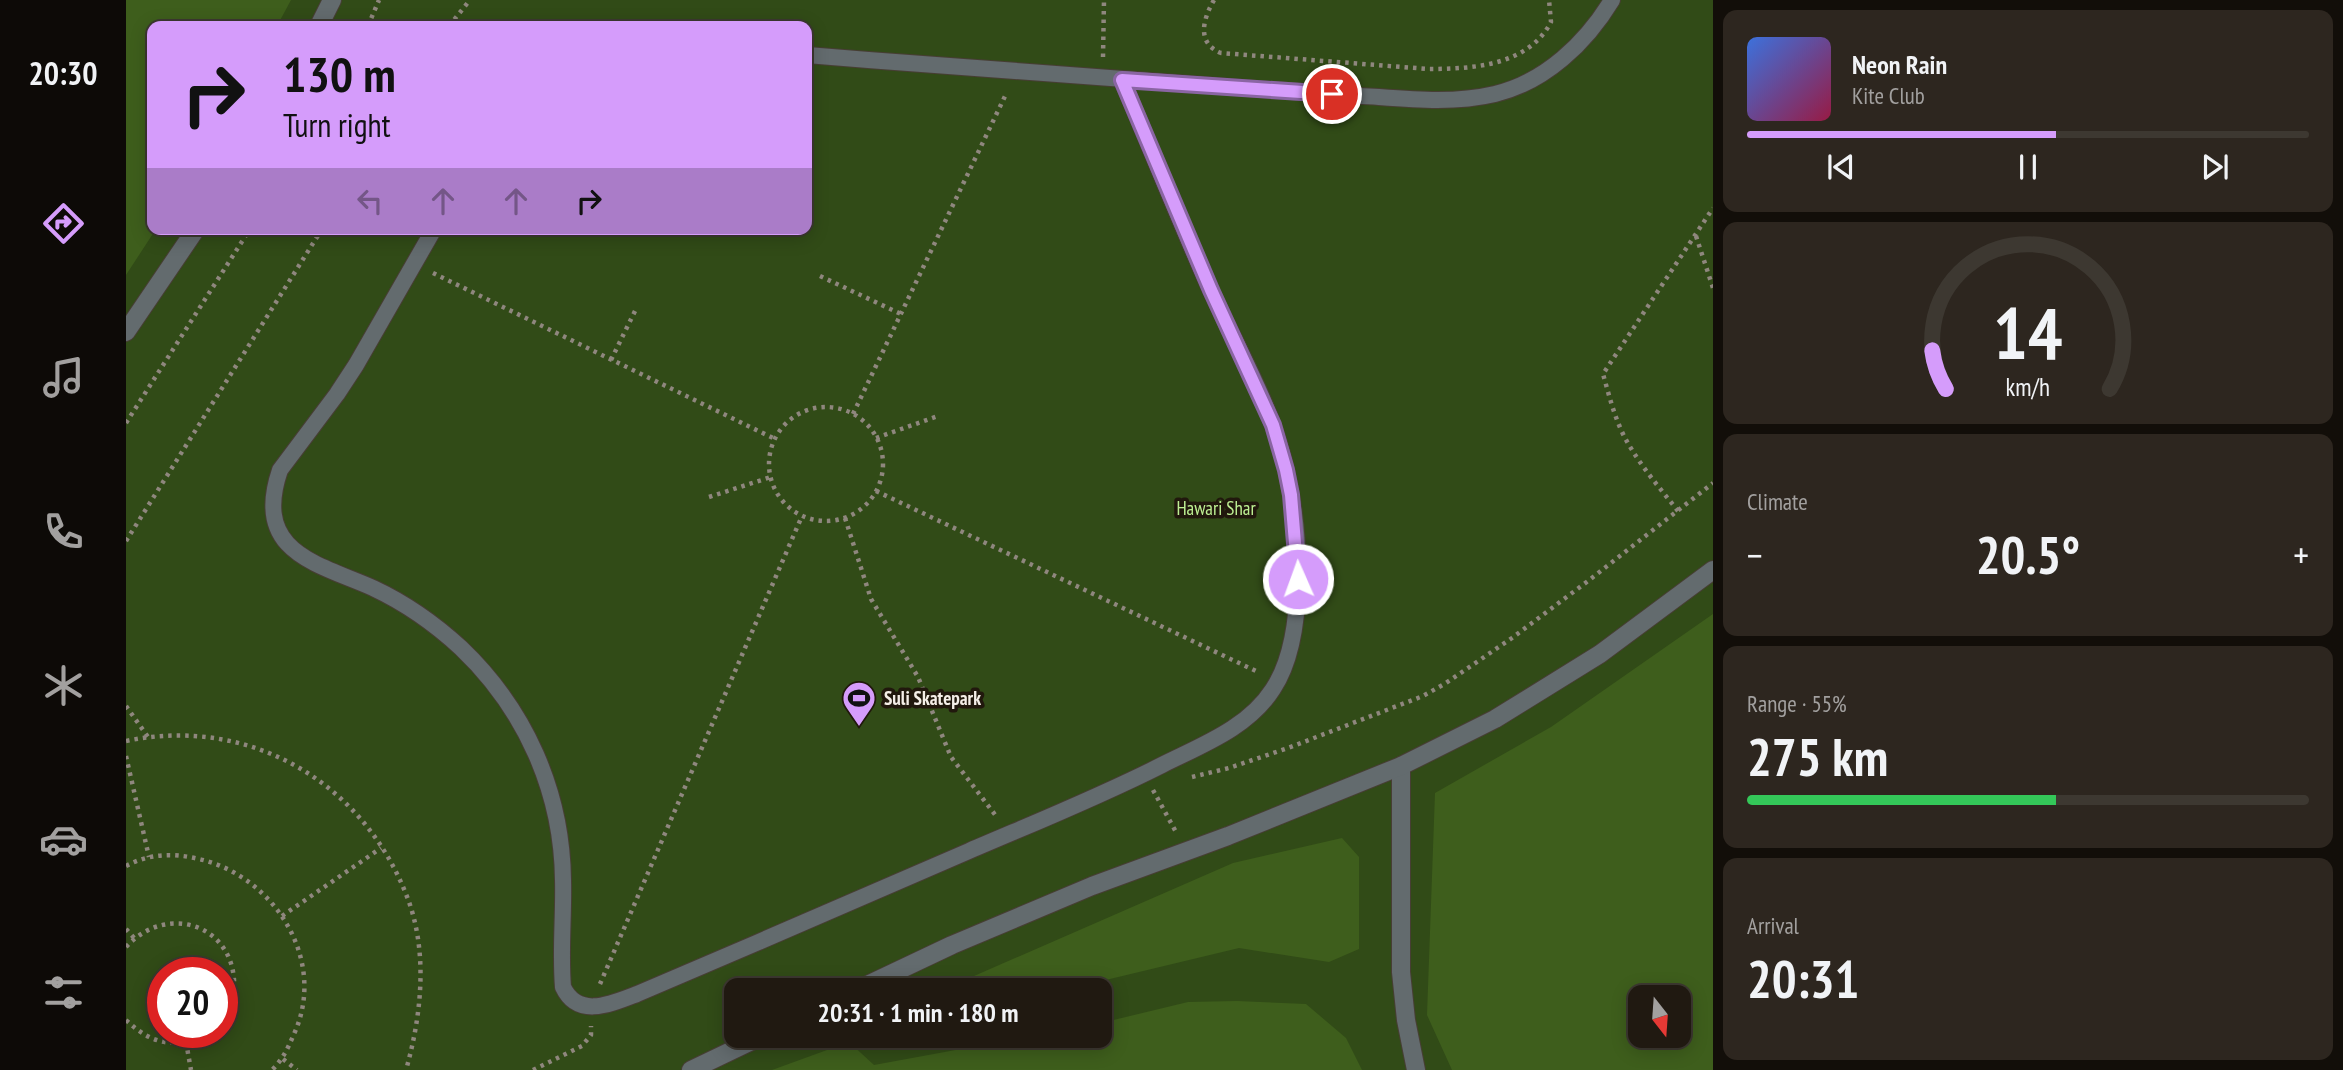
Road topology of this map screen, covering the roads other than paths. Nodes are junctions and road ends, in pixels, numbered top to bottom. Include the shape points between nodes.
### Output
1 (332, 0) edge
2 (1612, 0) edge
3 (321, 21) edge
4 (812, 55) edge
5 (1122, 80) junction
6 (191, 235) edge
7 (431, 235) edge
8 (126, 332) edge
9 (1713, 570) edge
10 (1401, 766) junction
11 (882, 978) edge
12 (737, 1048) edge
13 (691, 1070) edge
14 (1416, 1070) edge

1 - 3 street
2 - 5 lane via 1586,36 1552,66 1511,89 1464,100
4 - 5 lane
5 - 7 lane via 1280,447 1294,519 1298,579 1292,638 1278,681 1233,728 1116,788 612,1003 591,1007 574,1002 563,987 561,845 545,775 515,710 489,677 430,622 382,593 302,557 277,527 273,500 280,470 337,394
6 - 8 street
9 - 10 street via 1600,654 1495,719
10 - 11 street via 1092,886
10 - 14 street via 1401,972
12 - 13 street

